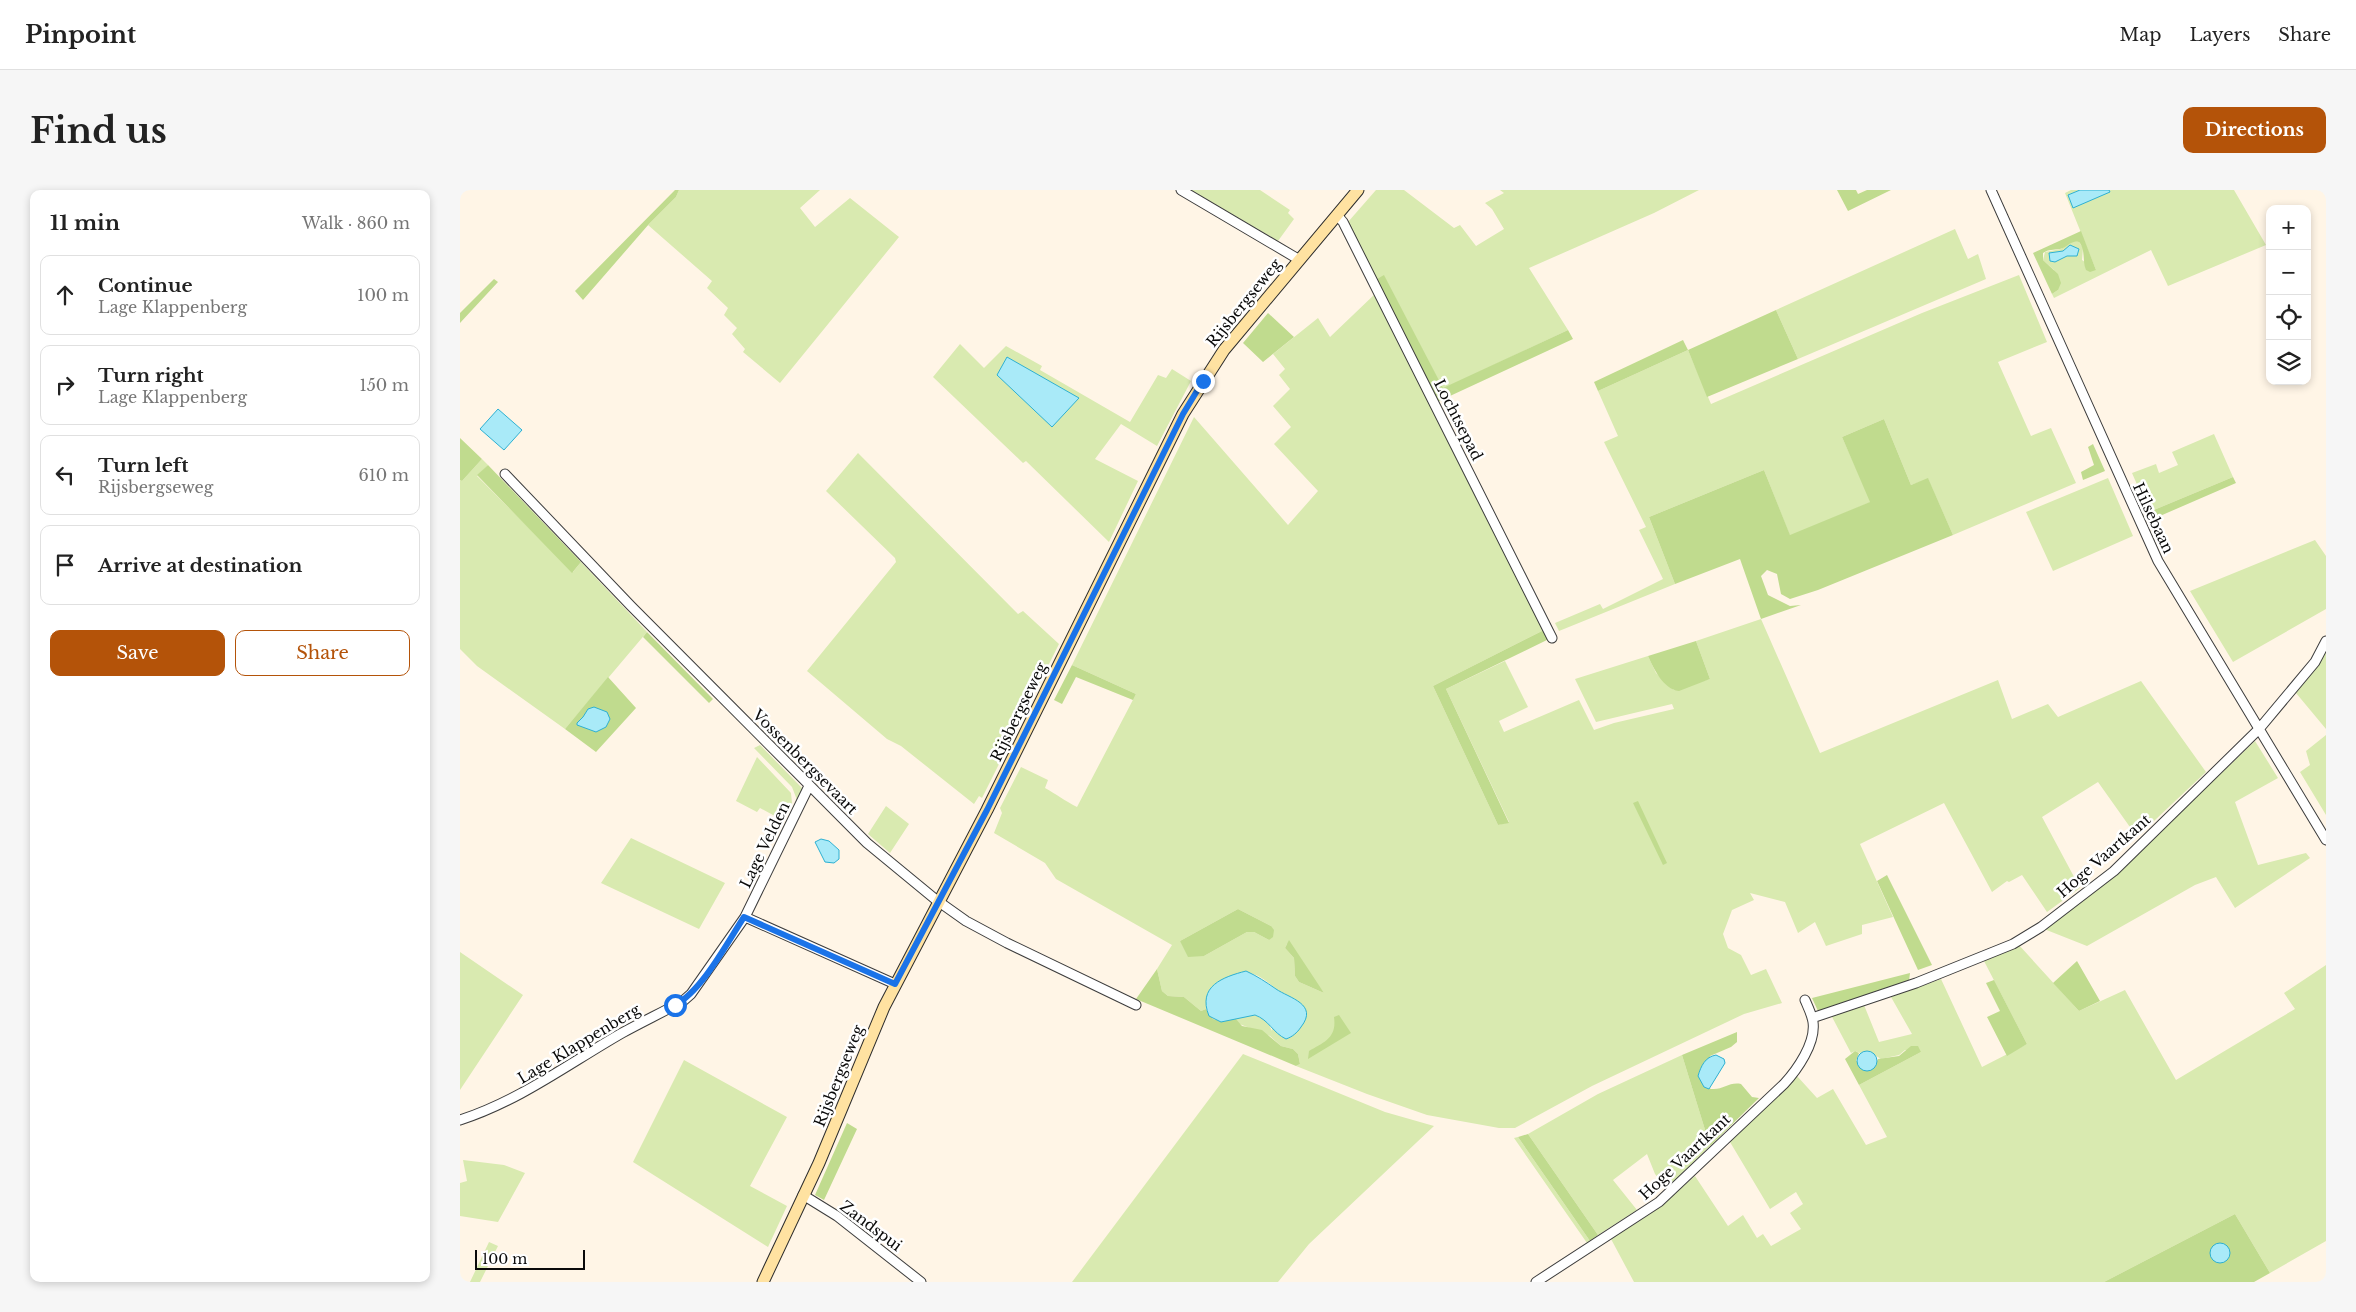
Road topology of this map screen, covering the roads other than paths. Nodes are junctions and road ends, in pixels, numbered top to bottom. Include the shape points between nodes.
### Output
1 (1181, 190) edge
2 (1358, 190) edge
3 (1991, 190) edge
4 (1337, 215) junction
5 (1298, 259) junction
6 (505, 474) dead end
7 (1552, 638) dead end
8 (2326, 641) edge
9 (2259, 730) junction
10 (809, 786) junction
11 (2326, 840) edge
12 (939, 902) junction
13 (744, 917) junction
14 (895, 984) junction
15 (1805, 1000) dead end
16 (1136, 1005) dead end
17 (1812, 1018) junction
18 (460, 1120) edge
19 (804, 1195) junction
20 (763, 1282) edge
21 (921, 1282) edge
22 (1536, 1282) edge

1 - 5 street
2 - 4 main road, Rijsbergseweg
3 - 9 street, Hilsebaan via 2158,561
4 - 5 main road, Rijsbergseweg
4 - 7 street, Lochtsepad
5 - 12 main road, Rijsbergseweg via 1224,350 1183,414
6 - 10 street, Vossenbergsevaart
8 - 9 street, Hoge Vaartkant via 2315,662
9 - 11 street, Hilsebaan
9 - 17 street, Hoge Vaartkant via 2114,870 2041,927 2013,944 1924,980
10 - 12 street, Vossenbergsevaart via 867,843
10 - 13 street, Lage Velden
12 - 14 main road, Rijsbergseweg
12 - 16 street, Vossenbergsevaart via 1007,943
13 - 14 street
13 - 18 street, Lage Klappenberg via 698,986 683,1001 622,1033 512,1100
14 - 19 main road, Rijsbergseweg
15 - 17 street, Hoge Vaartkant
17 - 22 street, Hoge Vaartkant via 1814,1023 1808,1048 1797,1070 1704,1162 1635,1220
19 - 20 main road, Rijsbergseweg
19 - 21 street, Zandspui via 837,1216

